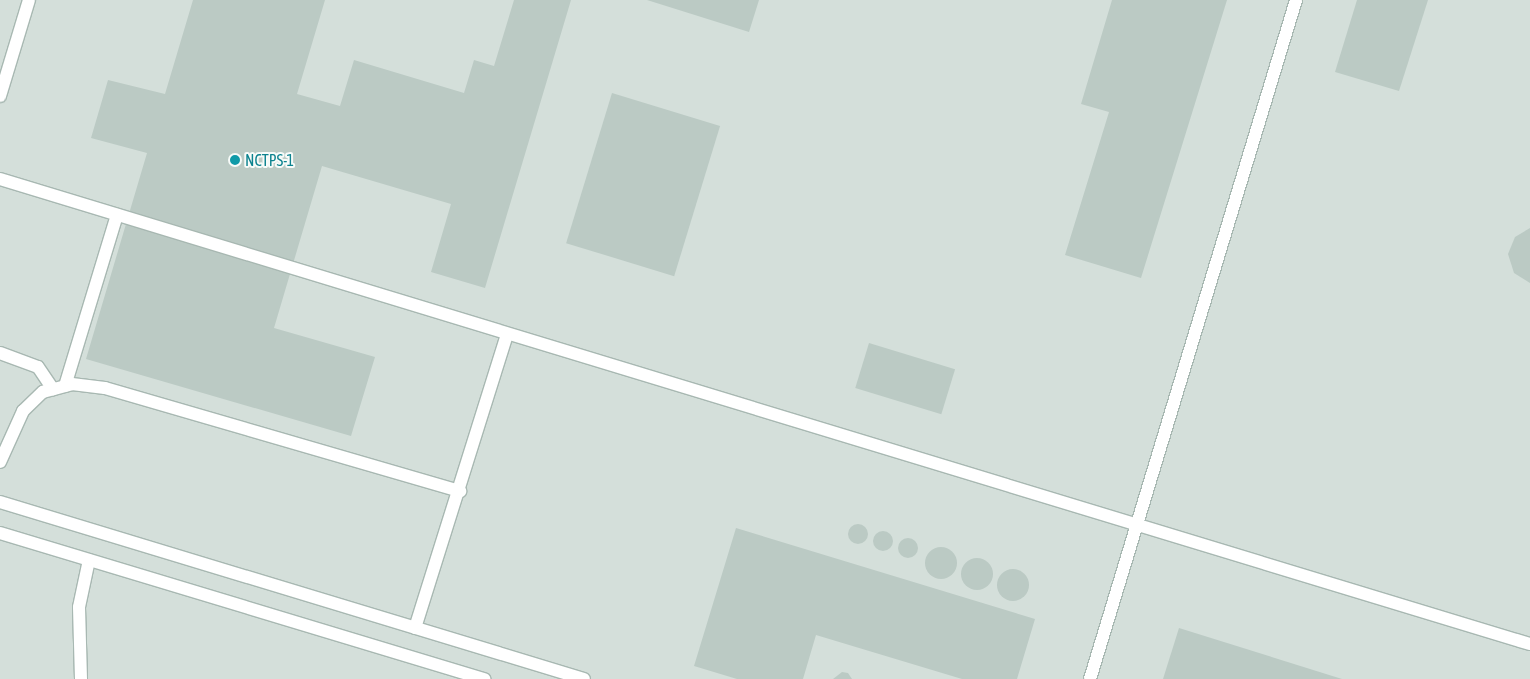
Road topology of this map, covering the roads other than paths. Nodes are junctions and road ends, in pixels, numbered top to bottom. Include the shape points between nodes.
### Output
1 (29, 0) edge
2 (1296, 0) edge
3 (0, 96) edge
4 (0, 180) edge
5 (117, 215) junction
6 (506, 334) junction
7 (0, 354) edge
8 (59, 387) junction
9 (0, 462) edge
10 (460, 490) junction
11 (0, 502) edge
12 (1136, 527) junction
13 (0, 533) edge
14 (89, 560) junction
15 (416, 628) junction
16 (1530, 644) edge
17 (80, 679) edge
18 (484, 679) edge
19 (584, 679) edge
20 (1090, 679) edge

1 - 3 lane
2 - 12 lane
4 - 5 lane
5 - 6 lane
5 - 8 lane
6 - 10 lane
6 - 12 lane
7 - 8 lane via 38,367
8 - 9 lane via 43,392 23,411
8 - 10 lane via 72,384 105,388
10 - 15 lane
11 - 15 lane
12 - 16 lane
12 - 20 lane
13 - 14 lane
14 - 17 lane via 79,606
14 - 18 lane
15 - 19 lane

